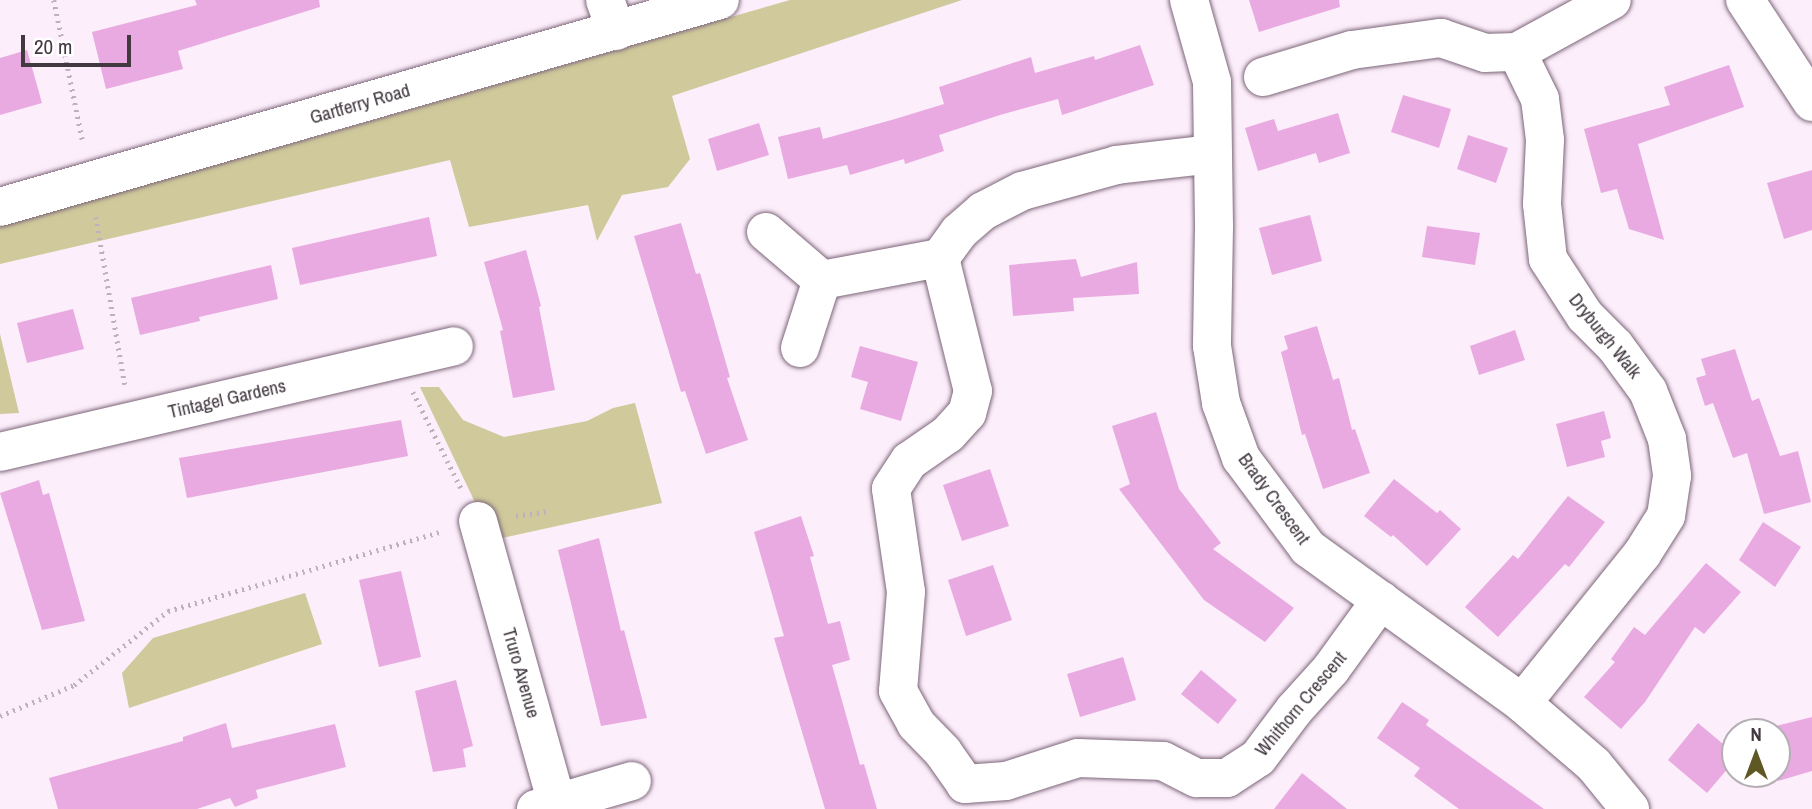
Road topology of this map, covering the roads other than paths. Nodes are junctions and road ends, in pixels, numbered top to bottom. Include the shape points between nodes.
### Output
1 (720, 0) edge
2 (1189, 0) edge
3 (1612, 0) edge
4 (1745, 0) edge
5 (610, 15) edge
6 (1517, 52) junction
7 (1263, 77) dead end
8 (1812, 102) edge
9 (1213, 155) junction
10 (0, 208) edge
11 (766, 232) dead end
12 (940, 258) junction
13 (822, 280) junction
14 (454, 346) dead end
15 (800, 348) dead end
16 (0, 452) edge
17 (478, 521) road end
18 (1381, 600) junction
19 (1522, 703) junction
20 (632, 781) dead end
21 (956, 796) edge
22 (546, 806) edge
23 (1630, 809) edge

1 - 5 street, Gartferry Road
2 - 9 street, Brady Crescent via 1212,82
3 - 6 street
4 - 8 street
5 - 10 street, Gartferry Road
6 - 7 street via 1485,53 1441,38 1352,50
6 - 19 street, Dryburgh Walk via 1540,99 1548,259 1585,316 1615,346 1648,391 1668,439 1672,476 1666,516 1642,554
9 - 12 street via 1117,165 1022,191 983,211 959,232
9 - 18 street, Brady Crescent via 1212,346 1221,403 1237,447 1308,548
11 - 13 street
12 - 13 street
12 - 21 street, Whithorn Crescent via 973,391 967,413 909,461 891,489 906,592 898,691 916,724 943,752
13 - 15 street
14 - 16 street, Tintagel Gardens
17 - 22 street, Truro Avenue
18 - 19 street, Brady Crescent
18 - 21 street, Whithorn Crescent via 1258,758 1227,778 1197,778 1163,761 1078,758
19 - 23 street, Brady Crescent via 1594,765
20 - 22 street

